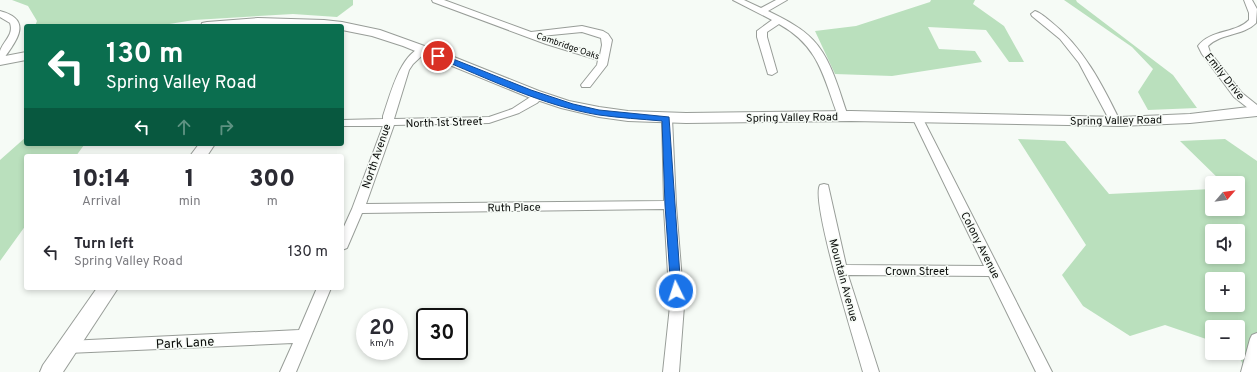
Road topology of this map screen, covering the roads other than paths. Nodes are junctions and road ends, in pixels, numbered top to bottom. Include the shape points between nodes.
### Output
1 (436, 0) edge
2 (737, 0) edge
3 (782, 0) edge
4 (1248, 0) edge
5 (762, 11) junction
6 (0, 14) edge
7 (1035, 14) dead end
8 (778, 20) junction
9 (233, 24) edge
10 (289, 24) edge
11 (344, 26) edge
12 (532, 34) junction
13 (423, 50) junction
14 (24, 56) edge
15 (604, 59) junction
16 (0, 60) edge
17 (772, 72) dead end
18 (586, 85) dead end
19 (539, 96) junction
20 (1257, 111) edge
21 (843, 116) junction
22 (917, 117) junction
23 (666, 118) junction
24 (1114, 121) junction
25 (344, 123) edge
26 (389, 123) junction
27 (824, 188) dead end
28 (670, 205) junction
29 (358, 209) junction
30 (344, 240) edge
31 (840, 270) junction
32 (994, 272) junction
33 (107, 290) edge
34 (323, 290) edge
35 (303, 336) junction
36 (1257, 339) edge
37 (68, 347) junction
38 (51, 372) edge
39 (288, 372) edge
40 (671, 372) edge
41 (870, 372) edge
42 (1044, 372) edge
43 (1249, 372) edge

1 - 12 street
2 - 5 street
3 - 5 street
4 - 20 street, Emily Drive via 1254,14 1252,24 1211,37 1203,46 1238,95
5 - 8 street
6 - 16 street via 10,18 17,28
7 - 24 street via 1058,32 1079,55 1090,70
8 - 17 street via 762,31
8 - 21 street via 809,40 819,54
9 - 10 street, Spring Valley Road
11 - 13 street, Spring Valley Road via 379,34
12 - 15 street, Cambridge Oaks
12 - 15 street, Cambridge Oaks via 582,29 600,33 607,40
13 - 19 street, Spring Valley Road
13 - 26 street, North Avenue via 404,70 388,116
14 - 16 street
15 - 18 street, Cambridge Oaks via 602,66
19 - 23 street, Spring Valley Road via 599,112
19 - 26 street, North 1st Street via 508,116 489,120
20 - 24 street, Spring Valley Road via 1217,116
21 - 22 street, Spring Valley Road
21 - 23 street, Spring Valley Road
22 - 24 street, Spring Valley Road
22 - 32 street, Colony Avenue
23 - 28 street
25 - 26 street, North 1st Street
26 - 29 street, North Avenue
27 - 31 street, Mountain Avenue via 824,204
28 - 29 street, Ruth Place
28 - 40 street via 677,306
29 - 30 street, North Avenue
31 - 32 street, Crown Street
31 - 41 street, Mountain Avenue
32 - 42 street, Colony Avenue
33 - 37 street
34 - 35 street
35 - 37 street, Park Lane
35 - 39 street
36 - 43 street
37 - 38 street

